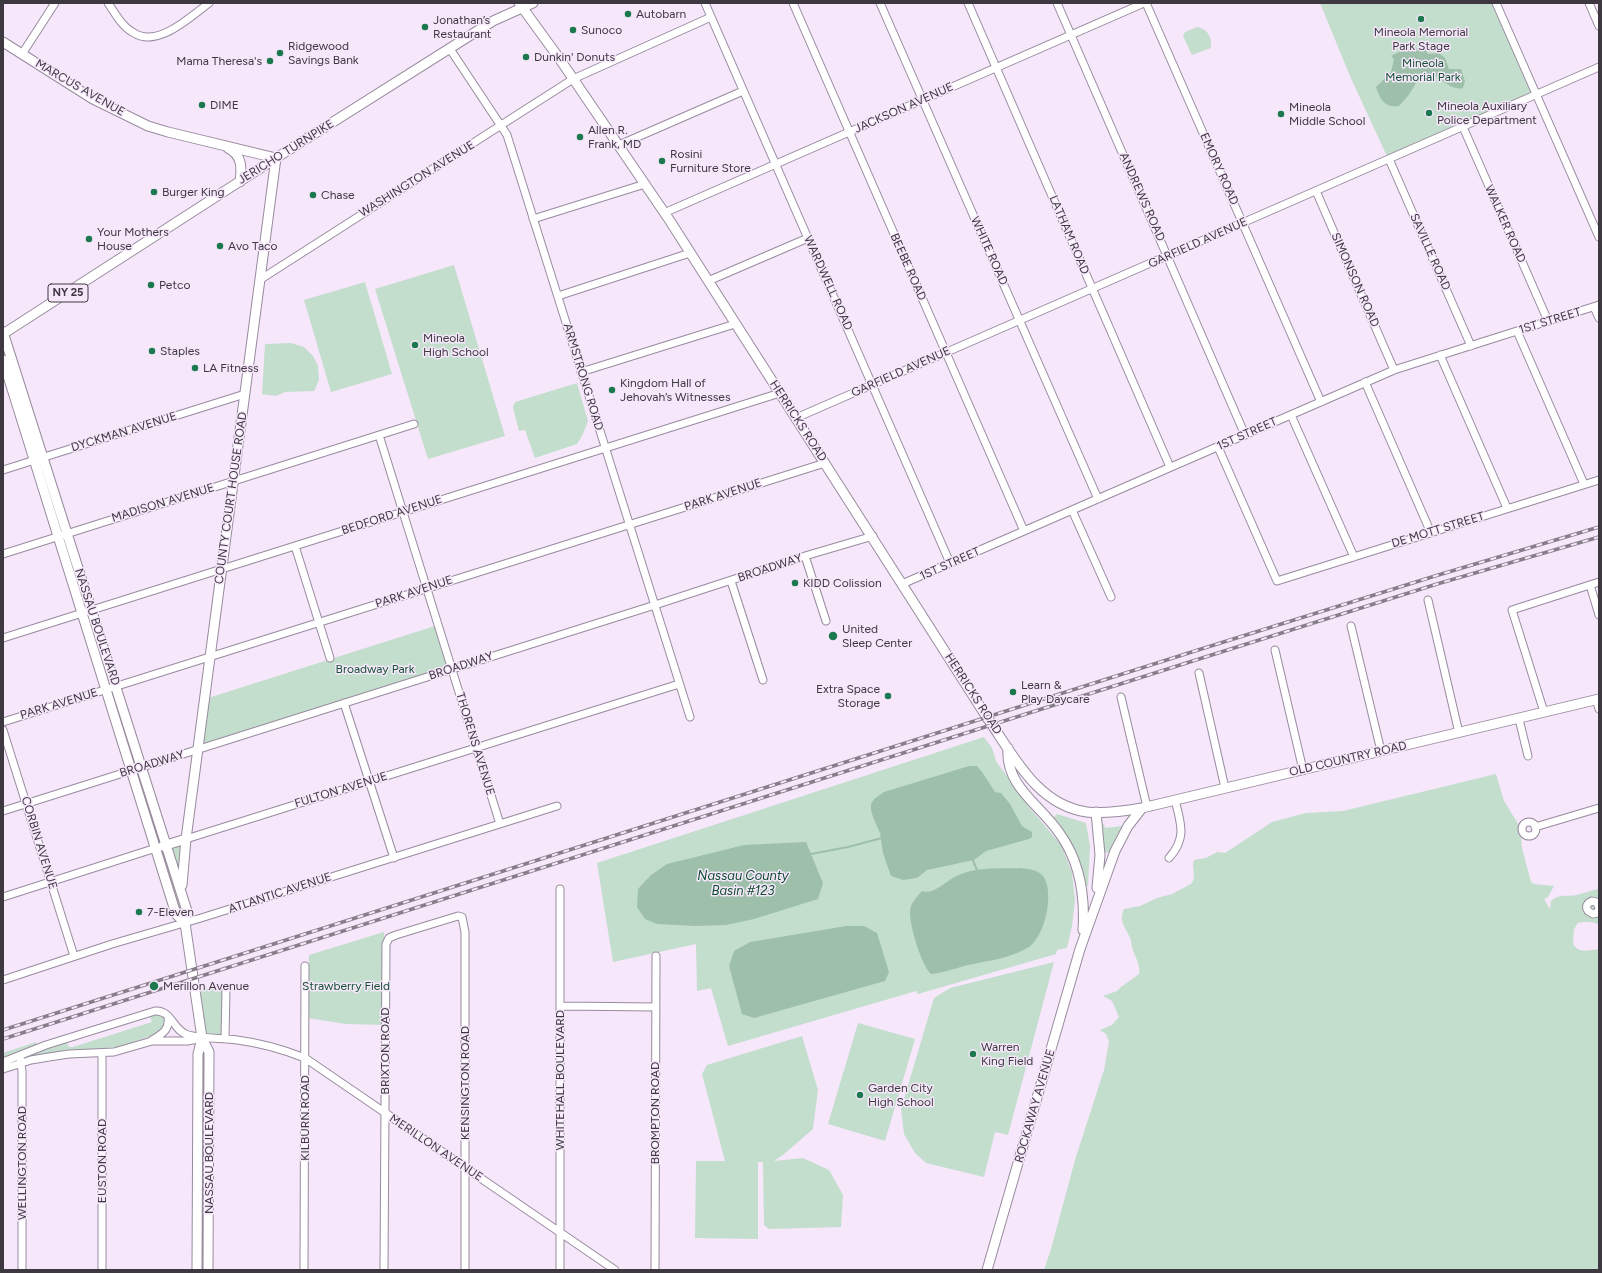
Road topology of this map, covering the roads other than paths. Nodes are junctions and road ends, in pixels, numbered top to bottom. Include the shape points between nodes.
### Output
1 (55, 3) edge
2 (108, 3) edge
3 (209, 3) edge
4 (533, 3) edge
5 (705, 3) edge
6 (793, 3) edge
7 (880, 3) edge
8 (968, 3) edge
9 (1057, 3) edge
10 (1145, 3) edge
11 (1496, 3) edge
12 (1589, 3) edge
13 (520, 5) edge
14 (712, 18) junction
15 (1599, 26) edge
16 (1071, 35) junction
17 (3, 42) edge
18 (450, 48) junction
19 (22, 54) junction
20 (1599, 67) edge
21 (996, 68) junction
22 (573, 79) junction
23 (743, 91) junction
24 (1536, 95) junction
25 (923, 100) junction
26 (501, 126) junction
27 (1463, 127) junction
28 (849, 132) junction
29 (212, 142) junction
30 (619, 145) junction
31 (276, 158) junction
32 (1390, 159) junction
33 (776, 164) junction
34 (240, 182) junction
35 (645, 184) junction
36 (1316, 191) junction
37 (664, 213) junction
38 (533, 219) junction
39 (1243, 223) junction
40 (1599, 237) edge
41 (808, 238) junction
42 (690, 254) junction
43 (1167, 256) junction
44 (261, 279) junction
45 (708, 281) junction
46 (1092, 289) junction
47 (558, 296) junction
48 (1597, 306) edge
49 (1599, 318) edge
50 (1019, 321) junction
51 (1548, 321) junction
52 (735, 324) junction
53 (1517, 331) junction
54 (3, 334) edge
55 (1471, 346) junction
56 (946, 353) junction
57 (1440, 355) junction
58 (3, 360) edge
59 (1394, 370) junction
60 (581, 372) junction
61 (1365, 382) junction
62 (872, 385) junction
63 (780, 393) junction
64 (245, 394) junction
65 (1321, 402) junction
66 (1291, 415) junction
67 (796, 418) junction
68 (414, 424) dead end
69 (378, 435) junction
70 (1245, 435) junction
71 (1218, 447) junction
72 (605, 448) junction
73 (39, 459) junction
74 (825, 463) junction
75 (1170, 468) junction
76 (3, 470) edge
77 (1599, 480) edge
78 (234, 481) junction
79 (1584, 484) junction
80 (1098, 499) junction
81 (1507, 508) junction
82 (1072, 510) junction
83 (402, 512) junction
84 (630, 525) junction
85 (1024, 531) junction
86 (1431, 532) junction
87 (68, 533) junction
88 (58, 536) junction
89 (873, 536) junction
90 (295, 546) junction
91 (3, 554) edge
92 (805, 556) junction
93 (1354, 557) junction
94 (950, 564) junction
95 (222, 569) junction
96 (731, 581) junction
97 (1599, 582) edge
98 (902, 584) junction
99 (1590, 585) junction
100 (426, 588) junction
101 (1111, 597) dead end
102 (1428, 600) dead end
103 (655, 605) junction
104 (92, 610) junction
105 (82, 613) junction
106 (1599, 615) edge
107 (826, 621) dead end
108 (319, 622) junction
109 (1351, 626) dead end
110 (3, 638) edge
111 (1275, 650) dead end
112 (210, 657) junction
113 (330, 658) dead end
114 (452, 669) junction
115 (1199, 672) dead end
116 (763, 680) dead end
117 (679, 684) junction
118 (116, 686) junction
119 (106, 689) junction
120 (1121, 697) dead end
121 (1597, 699) edge
122 (344, 703) junction
123 (1599, 709) edge
124 (1544, 712) junction
125 (690, 717) dead end
126 (1518, 719) junction
127 (3, 722) edge
128 (3, 730) edge
129 (1459, 733) junction
130 (476, 748) junction
131 (1008, 748) junction
132 (199, 749) junction
133 (1381, 751) junction
134 (1528, 756) dead end
135 (142, 767) junction
136 (132, 770) junction
137 (1303, 770) junction
138 (369, 782) junction
139 (1225, 788) junction
140 (1175, 800) junction
141 (26, 804) junction
142 (557, 806) dead end
143 (1145, 807) junction
144 (1599, 808) edge
145 (3, 811) edge
146 (1096, 812) junction
147 (500, 824) junction
148 (1535, 827) dead end
149 (186, 839) junction
150 (167, 845) junction
151 (156, 848) junction
152 (394, 858) junction
153 (1169, 858) dead end
154 (51, 882) junction
155 (560, 889) dead end
156 (182, 891) junction
157 (3, 896) edge
158 (1094, 907) junction
159 (185, 923) junction
160 (1083, 941) junction
161 (465, 944) joint
162 (74, 956) junction
163 (656, 956) dead end
164 (305, 966) dead end
165 (3, 980) edge
166 (226, 988) dead end
167 (560, 1006) junction
168 (656, 1007) junction
169 (168, 1016) junction
170 (202, 1038) junction
171 (225, 1039) junction
172 (147, 1042) junction
173 (102, 1053) junction
174 (305, 1058) junction
175 (21, 1059) junction
176 (3, 1062) edge
177 (3, 1069) edge
178 (384, 1113) junction
179 (465, 1168) junction
180 (560, 1233) junction
181 (22, 1270) edge
182 (102, 1270) edge
183 (197, 1270) edge
184 (208, 1270) edge
185 (304, 1270) edge
186 (384, 1270) edge
187 (464, 1270) edge
188 (560, 1270) edge
189 (615, 1270) edge
190 (655, 1270) edge
191 (987, 1270) edge

1 - 19 street
2 - 3 street via 133,33 145,37 158,36 170,31
4 - 13 main road, JERICHO TURNPIKE / NY 25
5 - 14 street, WARDWELL ROAD
6 - 28 street, BEEBE ROAD
7 - 25 street, WHITE ROAD
8 - 21 street, LATHAM ROAD
9 - 16 street, ANDREWS ROAD
10 - 16 street, JACKSON AVENUE
10 - 39 street, EMORY ROAD
11 - 24 street
12 - 15 street
13 - 18 main road, JERICHO TURNPIKE / NY 25
13 - 22 main road, HERRICKS ROAD
14 - 22 street, WASHINGTON AVENUE
14 - 23 street, WARDWELL ROAD
16 - 21 street, JACKSON AVENUE
16 - 43 street, ANDREWS ROAD
17 - 19 main road, MARCUS AVENUE
18 - 26 street, ARMSTRONG ROAD
18 - 31 main road, JERICHO TURNPIKE / NY 25
19 - 29 main road, MARCUS AVENUE via 93,99 136,120 168,132
20 - 24 street, GARFIELD AVENUE
21 - 25 street, JACKSON AVENUE
21 - 46 street, LATHAM ROAD
22 - 26 street, WASHINGTON AVENUE
22 - 30 main road, HERRICKS ROAD
23 - 30 street
23 - 33 street, WARDWELL ROAD
24 - 27 street, GARFIELD AVENUE
24 - 40 street
25 - 28 street, JACKSON AVENUE
25 - 50 street, WHITE ROAD
26 - 38 street, ARMSTRONG ROAD via 507,135
26 - 44 street, WASHINGTON AVENUE
27 - 32 street, GARFIELD AVENUE
27 - 51 street, WALKER ROAD
28 - 33 street, JACKSON AVENUE
28 - 56 street, BEEBE ROAD
29 - 31 main road, MARCUS AVENUE
29 - 34 main road via 237,154 241,163
30 - 35 main road, HERRICKS ROAD
31 - 34 main road, JERICHO TURNPIKE / NY 25
31 - 44 main road, COUNTY COURT HOUSE ROAD
32 - 36 street, GARFIELD AVENUE
32 - 55 street, SAVILLE ROAD
33 - 37 street, JACKSON AVENUE
33 - 41 street, WARDWELL ROAD
34 - 54 main road, JERICHO TURNPIKE / NY 25
35 - 37 main road, HERRICKS ROAD
35 - 38 street
36 - 39 street, GARFIELD AVENUE
36 - 59 street, SIMONSON ROAD
37 - 42 main road, HERRICKS ROAD
38 - 47 street, ARMSTRONG ROAD
39 - 43 street, GARFIELD AVENUE
39 - 65 street, EMORY ROAD
41 - 45 street
41 - 62 street, WARDWELL ROAD
42 - 45 main road, HERRICKS ROAD
42 - 47 street
43 - 46 street, GARFIELD AVENUE
43 - 70 street, ANDREWS ROAD
44 - 64 main road, COUNTY COURT HOUSE ROAD
45 - 52 main road, HERRICKS ROAD
46 - 50 street, GARFIELD AVENUE
46 - 75 street, LATHAM ROAD
47 - 60 street, ARMSTRONG ROAD
48 - 49 street
48 - 51 street, 1ST STREET
50 - 56 street, GARFIELD AVENUE
50 - 80 street, WHITE ROAD
51 - 53 street, 1ST STREET
52 - 60 street
52 - 63 main road, HERRICKS ROAD
53 - 55 street, 1ST STREET
53 - 79 street
54 - 73 main road, NASSAU BOULEVARD
55 - 57 street, 1ST STREET
56 - 62 street, GARFIELD AVENUE
56 - 85 street, BEEBE ROAD
57 - 59 street, 1ST STREET
57 - 81 street
58 - 73 main road, NASSAU BOULEVARD
59 - 61 street, 1ST STREET
60 - 72 street, ARMSTRONG ROAD
61 - 65 street, 1ST STREET
61 - 86 street
62 - 67 street, GARFIELD AVENUE
62 - 94 street, WARDWELL ROAD
63 - 67 main road, HERRICKS ROAD
63 - 72 street, BEDFORD AVENUE
64 - 73 street, DYCKMAN AVENUE
64 - 78 main road, COUNTY COURT HOUSE ROAD
65 - 66 street, 1ST STREET
66 - 70 street, 1ST STREET
66 - 93 street
67 - 74 main road, HERRICKS ROAD
68 - 69 street, MADISON AVENUE
69 - 78 street, MADISON AVENUE
69 - 83 street, THORENS AVENUE
70 - 71 street, 1ST STREET
71 - 75 street, 1ST STREET
71 - 93 street, DE MOTT STREET via 1277,581
72 - 83 street, BEDFORD AVENUE
72 - 84 street, ARMSTRONG ROAD
73 - 76 street, DYCKMAN AVENUE
73 - 87 main road, NASSAU BOULEVARD
73 - 88 main road, NASSAU BOULEVARD
74 - 84 street, PARK AVENUE
74 - 89 main road, HERRICKS ROAD
75 - 80 street, 1ST STREET
77 - 79 street, DE MOTT STREET
78 - 87 street, MADISON AVENUE
78 - 95 main road, COUNTY COURT HOUSE ROAD
79 - 81 street, DE MOTT STREET
80 - 82 street, 1ST STREET
81 - 86 street, DE MOTT STREET
82 - 85 street, 1ST STREET
82 - 101 street
83 - 90 street, BEDFORD AVENUE
83 - 100 street, THORENS AVENUE
84 - 100 street, PARK AVENUE
84 - 103 street, ARMSTRONG ROAD
85 - 94 street, 1ST STREET
86 - 93 street, DE MOTT STREET
87 - 88 street, MADISON AVENUE
87 - 104 main road, NASSAU BOULEVARD
88 - 91 street, MADISON AVENUE
88 - 105 main road, NASSAU BOULEVARD
89 - 92 street, BROADWAY
89 - 98 main road, HERRICKS ROAD
90 - 95 street, BEDFORD AVENUE
90 - 108 street
92 - 96 street, BROADWAY
92 - 107 street
94 - 98 street, 1ST STREET
95 - 104 street, BEDFORD AVENUE
95 - 112 main road, COUNTY COURT HOUSE ROAD
96 - 103 street, BROADWAY
96 - 116 street
97 - 99 street
98 - 131 main road, HERRICKS ROAD
99 - 106 street
99 - 124 street via 1512,610
100 - 108 street, PARK AVENUE
100 - 114 street, THORENS AVENUE
102 - 129 street
103 - 114 street, BROADWAY
103 - 117 street, ARMSTRONG ROAD
104 - 105 street, BEDFORD AVENUE
104 - 118 main road, NASSAU BOULEVARD
105 - 110 street, BEDFORD AVENUE
105 - 119 main road, NASSAU BOULEVARD
108 - 112 street, PARK AVENUE
108 - 113 street
109 - 133 street
111 - 137 street
112 - 118 street, PARK AVENUE
112 - 132 main road, COUNTY COURT HOUSE ROAD
114 - 122 street, BROADWAY
114 - 130 street, THORENS AVENUE
115 - 139 street
117 - 125 street, ARMSTRONG ROAD
117 - 130 street, FULTON AVENUE
118 - 119 street, PARK AVENUE
118 - 135 main road, NASSAU BOULEVARD
119 - 127 street, PARK AVENUE
119 - 136 main road, NASSAU BOULEVARD
120 - 143 street
121 - 123 street
121 - 124 main road, OLD COUNTRY ROAD
122 - 132 street, BROADWAY
122 - 138 street
124 - 126 main road, OLD COUNTRY ROAD
126 - 129 main road, OLD COUNTRY ROAD
126 - 134 street
128 - 141 street, CORBIN AVENUE
129 - 133 main road, OLD COUNTRY ROAD
130 - 138 street, FULTON AVENUE
130 - 147 street, THORENS AVENUE
131 - 146 main road, HERRICKS ROAD via 1030,780 1052,799 1078,810
131 - 160 main road, ROCKAWAY AVENUE via 1012,776 1061,835 1076,865 1084,913
132 - 135 street, BROADWAY
132 - 149 main road, COUNTY COURT HOUSE ROAD
133 - 137 main road, OLD COUNTRY ROAD
135 - 136 street, BROADWAY
135 - 150 main road, NASSAU BOULEVARD
136 - 141 street, BROADWAY
136 - 151 main road, NASSAU BOULEVARD
137 - 139 main road, OLD COUNTRY ROAD
138 - 149 street, FULTON AVENUE
138 - 152 street
139 - 140 main road, OLD COUNTRY ROAD
140 - 143 main road, OLD COUNTRY ROAD
140 - 153 street via 1180,821 1180,838 1179,845
141 - 145 street, BROADWAY
141 - 154 street, CORBIN AVENUE
142 - 147 street, ATLANTIC AVENUE
143 - 146 main road, OLD COUNTRY ROAD
143 - 158 main road, ROCKAWAY AVENUE via 1128,826 1115,851
144 - 148 street
146 - 158 main road, ROCKAWAY AVENUE via 1100,871
147 - 152 street, ATLANTIC AVENUE
149 - 150 main road, FULTON AVENUE
149 - 156 main road, COUNTY COURT HOUSE ROAD
150 - 151 main road, FULTON AVENUE
150 - 156 main road, NASSAU BOULEVARD
151 - 154 street, FULTON AVENUE
151 - 159 main road, NASSAU BOULEVARD via 176,914
152 - 159 street, ATLANTIC AVENUE
154 - 157 street, FULTON AVENUE
154 - 162 street, CORBIN AVENUE
155 - 167 street, WHITEHALL BOULEVARD
156 - 159 main road, NASSAU BOULEVARD via 187,911
158 - 160 main road, ROCKAWAY AVENUE
159 - 162 street, ATLANTIC AVENUE
159 - 170 main road, NASSAU BOULEVARD
160 - 191 main road, ROCKAWAY AVENUE
161 - 178 street, BRIXTON ROAD via 464,923 458,916 389,938 386,944
161 - 179 street, KENSINGTON ROAD
162 - 165 street, ATLANTIC AVENUE
163 - 168 street, BROMPTON ROAD
164 - 174 street, KILBURN ROAD
166 - 171 street
167 - 168 street
167 - 180 street, WHITEHALL BOULEVARD
168 - 190 street, BROMPTON ROAD
169 - 170 street, MERILLON AVENUE via 183,1033
169 - 172 street, MERILLON AVENUE via 166,1031
169 - 175 street via 160,1011 154,1011 46,1045
170 - 171 street, MERILLON AVENUE
170 - 172 street, MERILLON AVENUE
170 - 183 main road, NASSAU BOULEVARD via 198,1054
170 - 184 main road, NASSAU BOULEVARD via 209,1052
171 - 174 street, MERILLON AVENUE via 264,1044
172 - 173 street, MERILLON AVENUE via 119,1051
173 - 175 street, MERILLON AVENUE
173 - 182 street, EUSTON ROAD
174 - 178 street, MERILLON AVENUE
174 - 185 street, KILBURN ROAD
175 - 176 street
175 - 177 street
175 - 181 street, WELLINGTON ROAD
178 - 179 street, MERILLON AVENUE
178 - 186 street, BRIXTON ROAD
179 - 180 street, MERILLON AVENUE
179 - 187 street, KENSINGTON ROAD
180 - 188 street, WHITEHALL BOULEVARD
180 - 189 street, MERILLON AVENUE

